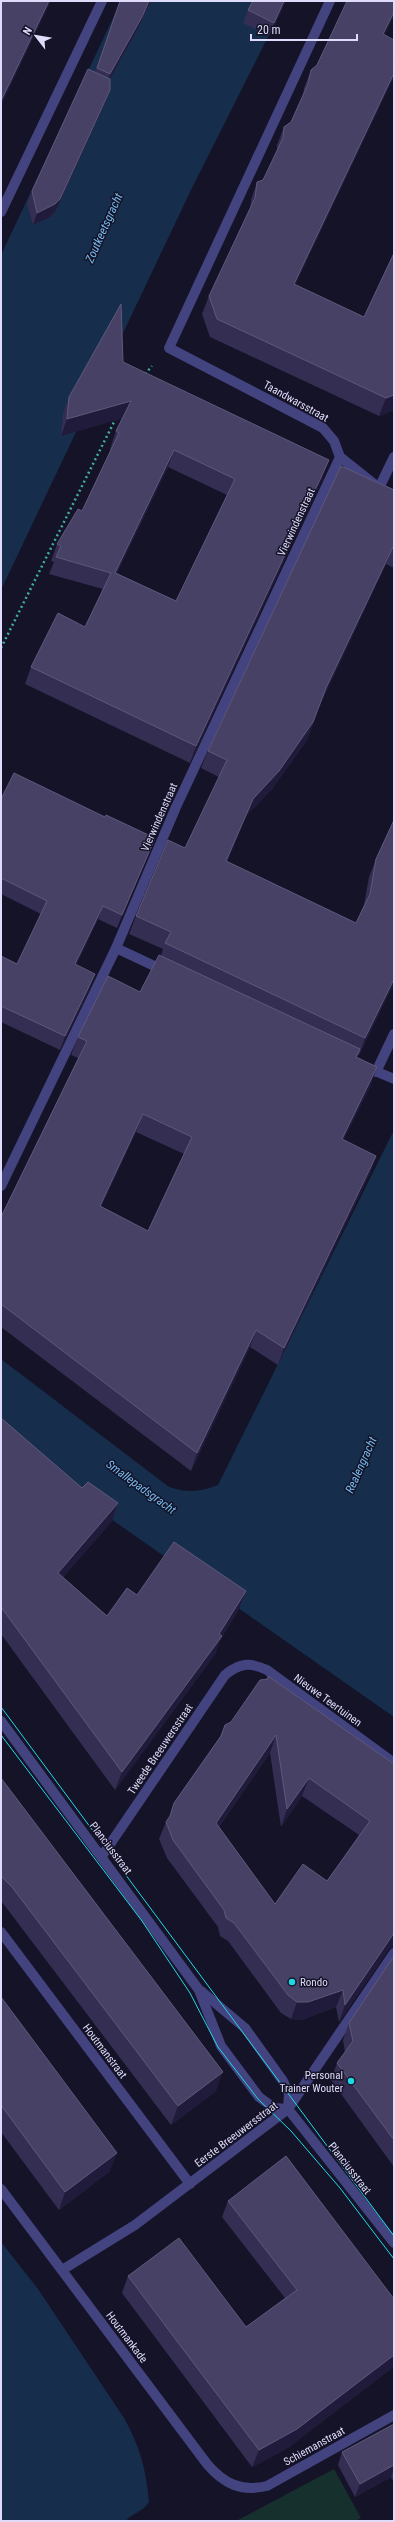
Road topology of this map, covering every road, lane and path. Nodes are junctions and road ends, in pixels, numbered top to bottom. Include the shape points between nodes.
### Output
1 (102, 1) edge
2 (330, 1) edge
3 (1, 212) edge
4 (169, 348) junction
5 (142, 376) edge
6 (117, 416) edge
7 (340, 457) junction
8 (394, 457) edge
9 (379, 488) junction
10 (394, 496) edge
11 (1, 648) edge
12 (116, 948) junction
13 (174, 975) edge
14 (394, 1034) edge
15 (354, 1061) edge
16 (376, 1072) junction
17 (394, 1079) edge
18 (1, 1186) edge
19 (245, 1664) joint
20 (1, 1721) edge
21 (394, 1763) edge
22 (102, 1856) junction
23 (1, 1932) edge
24 (394, 1953) edge
25 (199, 1990) junction
26 (288, 2109) junction
27 (190, 2184) junction
28 (1, 2189) edge
29 (394, 2242) edge
30 (62, 2270) junction
31 (394, 2415) edge
32 (242, 2488) joint

1 - 3 street
2 - 4 street
4 - 5 path
4 - 7 street, Taandwarsstraat via 323,428 334,441
6 - 11 path
7 - 9 street, Taandwarsstraat
7 - 12 street, Vierwindenstraat via 176,807
8 - 9 street
9 - 10 street, Taandwarsstraat
12 - 13 street
12 - 18 street, Vierwindenstraat
14 - 16 street
15 - 16 street
16 - 17 street
19 - 21 street, Nieuwe Teertuinen via 257,1665 267,1670
19 - 22 street, Tweede Breeuwersstraat via 235,1666 224,1675
20 - 22 street, Planciusstraat
22 - 25 street, Planciusstraat
23 - 27 street, Houtmanstraat
24 - 26 street, Eerste Breeuwersstraat
25 - 26 street, Planciusstraat via 245,2028 283,2080 289,2094
25 - 26 street, Planciusstraat via 221,2046 259,2097 274,2108
26 - 27 street, Eerste Breeuwersstraat
26 - 29 street, Planciusstraat
27 - 30 street, Eerste Breeuwersstraat via 135,2225
28 - 30 street, Houtmankade
30 - 32 street, Houtmankade via 207,2464 223,2481
31 - 32 street, Schiemanstraat via 267,2486

